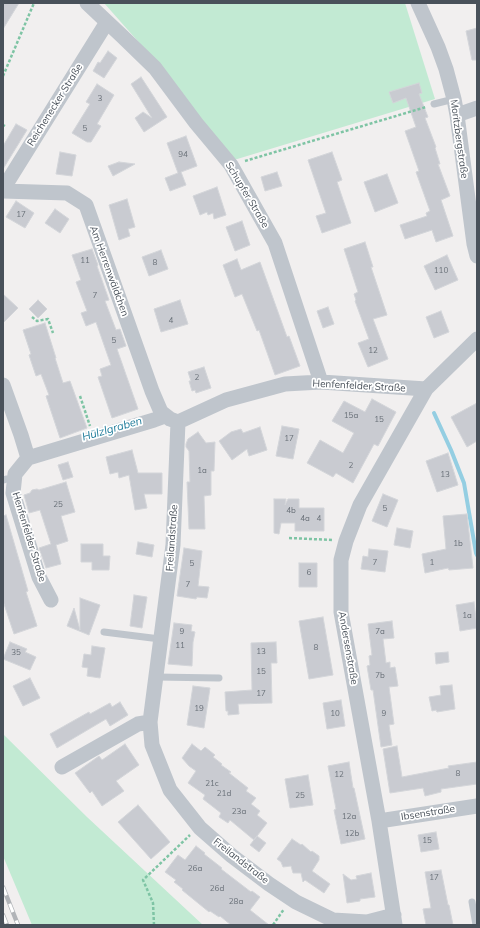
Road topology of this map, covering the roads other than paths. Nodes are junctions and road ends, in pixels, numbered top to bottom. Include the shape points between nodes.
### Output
1 (87, 3) edge
2 (418, 3) edge
3 (107, 22) junction
4 (454, 99) junction
5 (434, 104) road end
6 (477, 108) edge
7 (457, 115) junction
8 (3, 190) edge
9 (477, 256) edge
10 (477, 339) edge
11 (322, 382) junction
12 (3, 384) edge
13 (426, 389) junction
14 (172, 419) junction
15 (28, 458) junction
16 (9, 479) edge
17 (51, 600) dead end
18 (104, 632) dead end
19 (160, 639) junction
20 (155, 677) junction
21 (219, 678) dead end
22 (150, 722) junction
23 (62, 767) dead end
24 (477, 806) edge
25 (380, 821) junction
26 (472, 902) dead end
27 (395, 920) edge
28 (476, 925) edge

1 - 3 street, Schupfer Straße
2 - 4 street, Moritzbergstraße via 438,46
3 - 8 street, Reichenecker Straße
3 - 11 street, Schupfer Straße via 155,68 230,165 275,243
4 - 5 lane
4 - 7 street, Moritzbergstraße
6 - 7 street
7 - 9 street, Moritzbergstraße
8 - 14 street, Am Herrenwäldchen via 67,193 86,205 152,391 161,412
10 - 13 street
11 - 13 street, Henfenfelder Straße
11 - 14 street, Henfenfelder Straße via 285,384 226,400
12 - 15 street
13 - 25 street, Andersenstraße via 360,506 341,560 341,612
14 - 15 street, Henfenfelder Straße via 154,420
14 - 19 street, Freilandstraße via 173,545
15 - 16 street, Henfenfelder Straße
16 - 17 street, Henfenfelder Straße via 39,577
18 - 19 lane
19 - 20 street, Freilandstraße
20 - 21 lane
20 - 22 street, Freilandstraße
22 - 23 street via 138,724
22 - 27 street, Freilandstraße via 152,744 170,790 200,828 232,856 296,902 333,920
24 - 25 street, Ibsenstraße
25 - 27 street, Andersenstraße
26 - 28 lane

